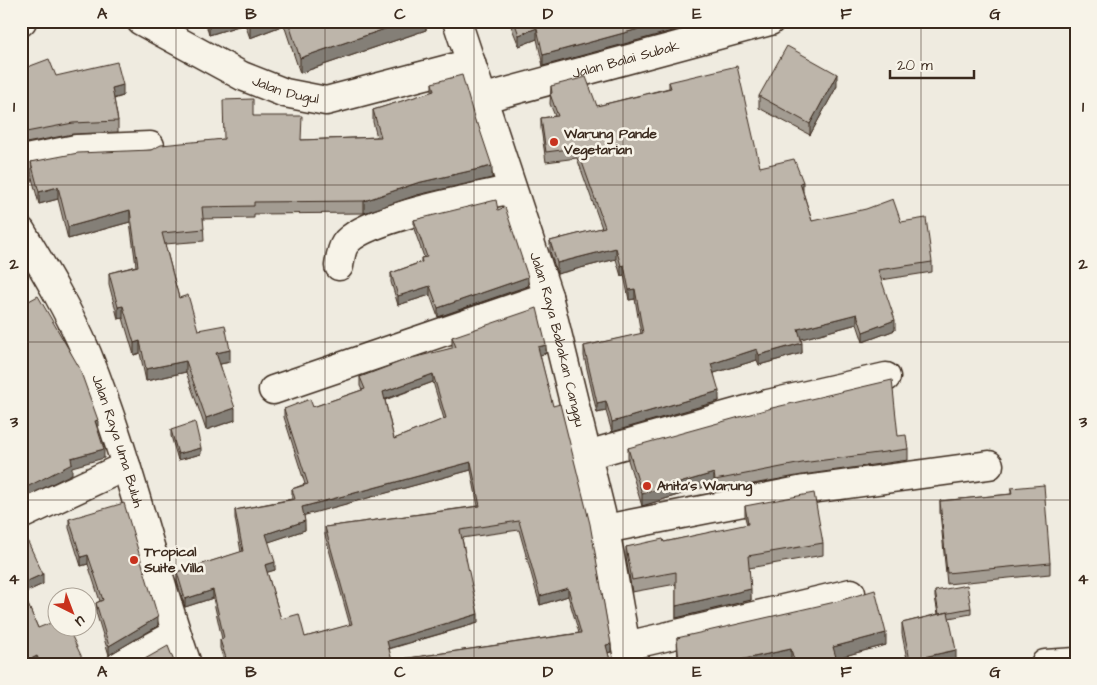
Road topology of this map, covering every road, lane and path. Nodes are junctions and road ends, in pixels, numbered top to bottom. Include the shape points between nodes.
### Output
1 (141, 21) edge
2 (457, 21) edge
3 (770, 21) edge
4 (471, 63) junction
5 (481, 99) junction
6 (150, 146) dead end
7 (21, 160) edge
8 (511, 189) junction
9 (23, 236) edge
10 (339, 266) dead end
11 (548, 296) junction
12 (886, 377) dead end
13 (274, 390) dead end
14 (587, 455) junction
15 (989, 464) dead end
16 (126, 466) junction
17 (21, 515) edge
18 (605, 529) junction
19 (851, 593) dead end
20 (176, 634) junction
21 (627, 655) edge
22 (1076, 662) edge
23 (121, 664) edge
24 (187, 664) edge
25 (1045, 664) edge

1 - 4 street, Jalan Dugul via 242,76 285,93 326,102
2 - 4 street, Jalan Raya Babakan Canggu
3 - 5 street, Jalan Balai Subak
4 - 5 street, Jalan Raya Babakan Canggu
5 - 8 street, Jalan Raya Babakan Canggu
6 - 7 street via 76,149
8 - 10 street via 387,219 365,229 345,244
8 - 11 street, Jalan Raya Babakan Canggu
9 - 16 street, Jalan Raya Uma Buluh via 64,304 83,346
11 - 13 street
11 - 14 street, Jalan Raya Babakan Canggu
12 - 14 street via 768,404
14 - 18 street, Jalan Raya Babakan Canggu
15 - 18 street via 804,490
16 - 17 street
16 - 20 street, Jalan Raya Uma Buluh
18 - 21 street, Jalan Raya Babakan Canggu
19 - 21 street
20 - 23 street
20 - 24 street, Jalan Raya Uma Buluh
22 - 25 street

